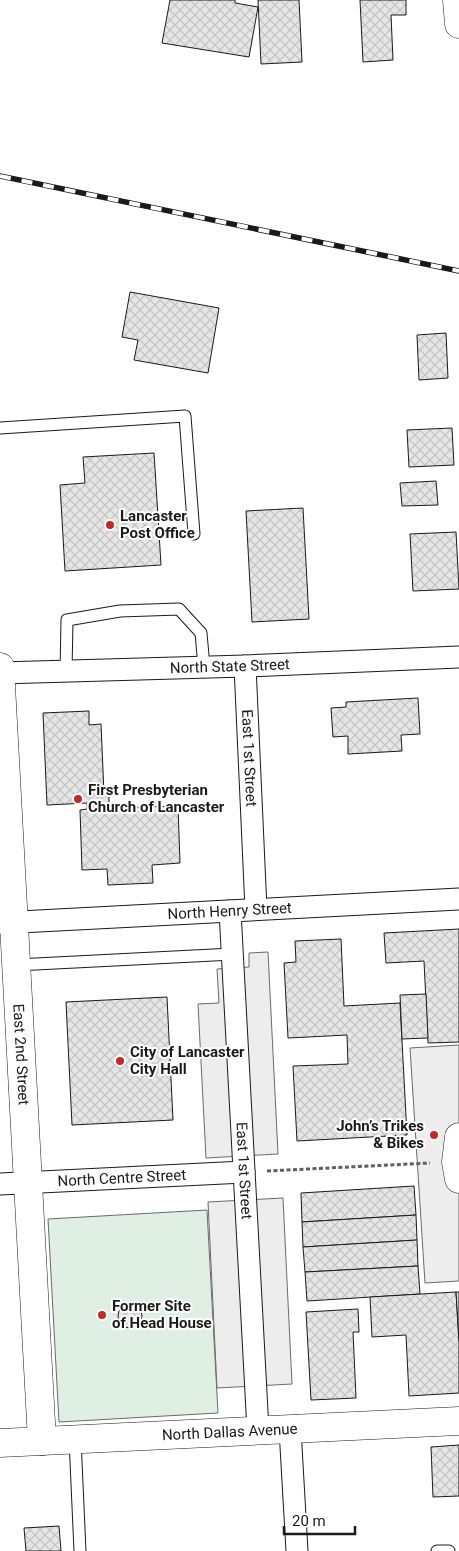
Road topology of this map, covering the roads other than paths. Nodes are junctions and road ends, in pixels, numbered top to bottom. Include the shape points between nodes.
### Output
1 (457, 0) edge
2 (459, 24) edge
3 (0, 428) edge
4 (194, 534) dead end
5 (459, 657) edge
6 (245, 666) junction
7 (0, 667) edge
8 (204, 667) junction
9 (66, 672) junction
10 (0, 673) edge
11 (459, 899) edge
12 (256, 909) junction
13 (230, 911) junction
14 (7, 922) edge
15 (233, 954) junction
16 (14, 978) junction
17 (244, 1172) junction
18 (28, 1183) junction
19 (0, 1184) edge
20 (459, 1421) edge
21 (290, 1429) junction
22 (258, 1430) junction
23 (76, 1439) junction
24 (42, 1441) junction
25 (0, 1443) edge
26 (80, 1551) edge
27 (297, 1551) edge
28 (437, 1551) edge
29 (449, 1551) edge

1 - 2 street
3 - 4 lane via 185,416
5 - 6 street, North State Street
6 - 8 street, North State Street
6 - 12 street, East 1st Street
7 - 10 street, East 2nd Street
8 - 9 street, North State Street
8 - 9 lane via 201,632 179,609 120,610 67,620
9 - 10 street, North State Street
10 - 14 street, East 2nd Street
11 - 12 street, North Henry Street
12 - 13 street, North Henry Street
13 - 14 street, North Henry Street
13 - 15 street, East 1st Street
14 - 16 street, East 2nd Street
15 - 16 lane
15 - 17 street, East 1st Street
16 - 18 street, East 2nd Street
17 - 18 street, North Centre Street
17 - 22 street, East 1st Street
18 - 19 street, North Centre Street
18 - 24 street, East 2nd Street
20 - 21 street, North Dallas Avenue
21 - 22 street, North Dallas Avenue
21 - 27 street
22 - 23 street, North Dallas Avenue
23 - 24 street, North Dallas Avenue
23 - 26 lane
24 - 25 street, North Dallas Avenue
28 - 29 lane

